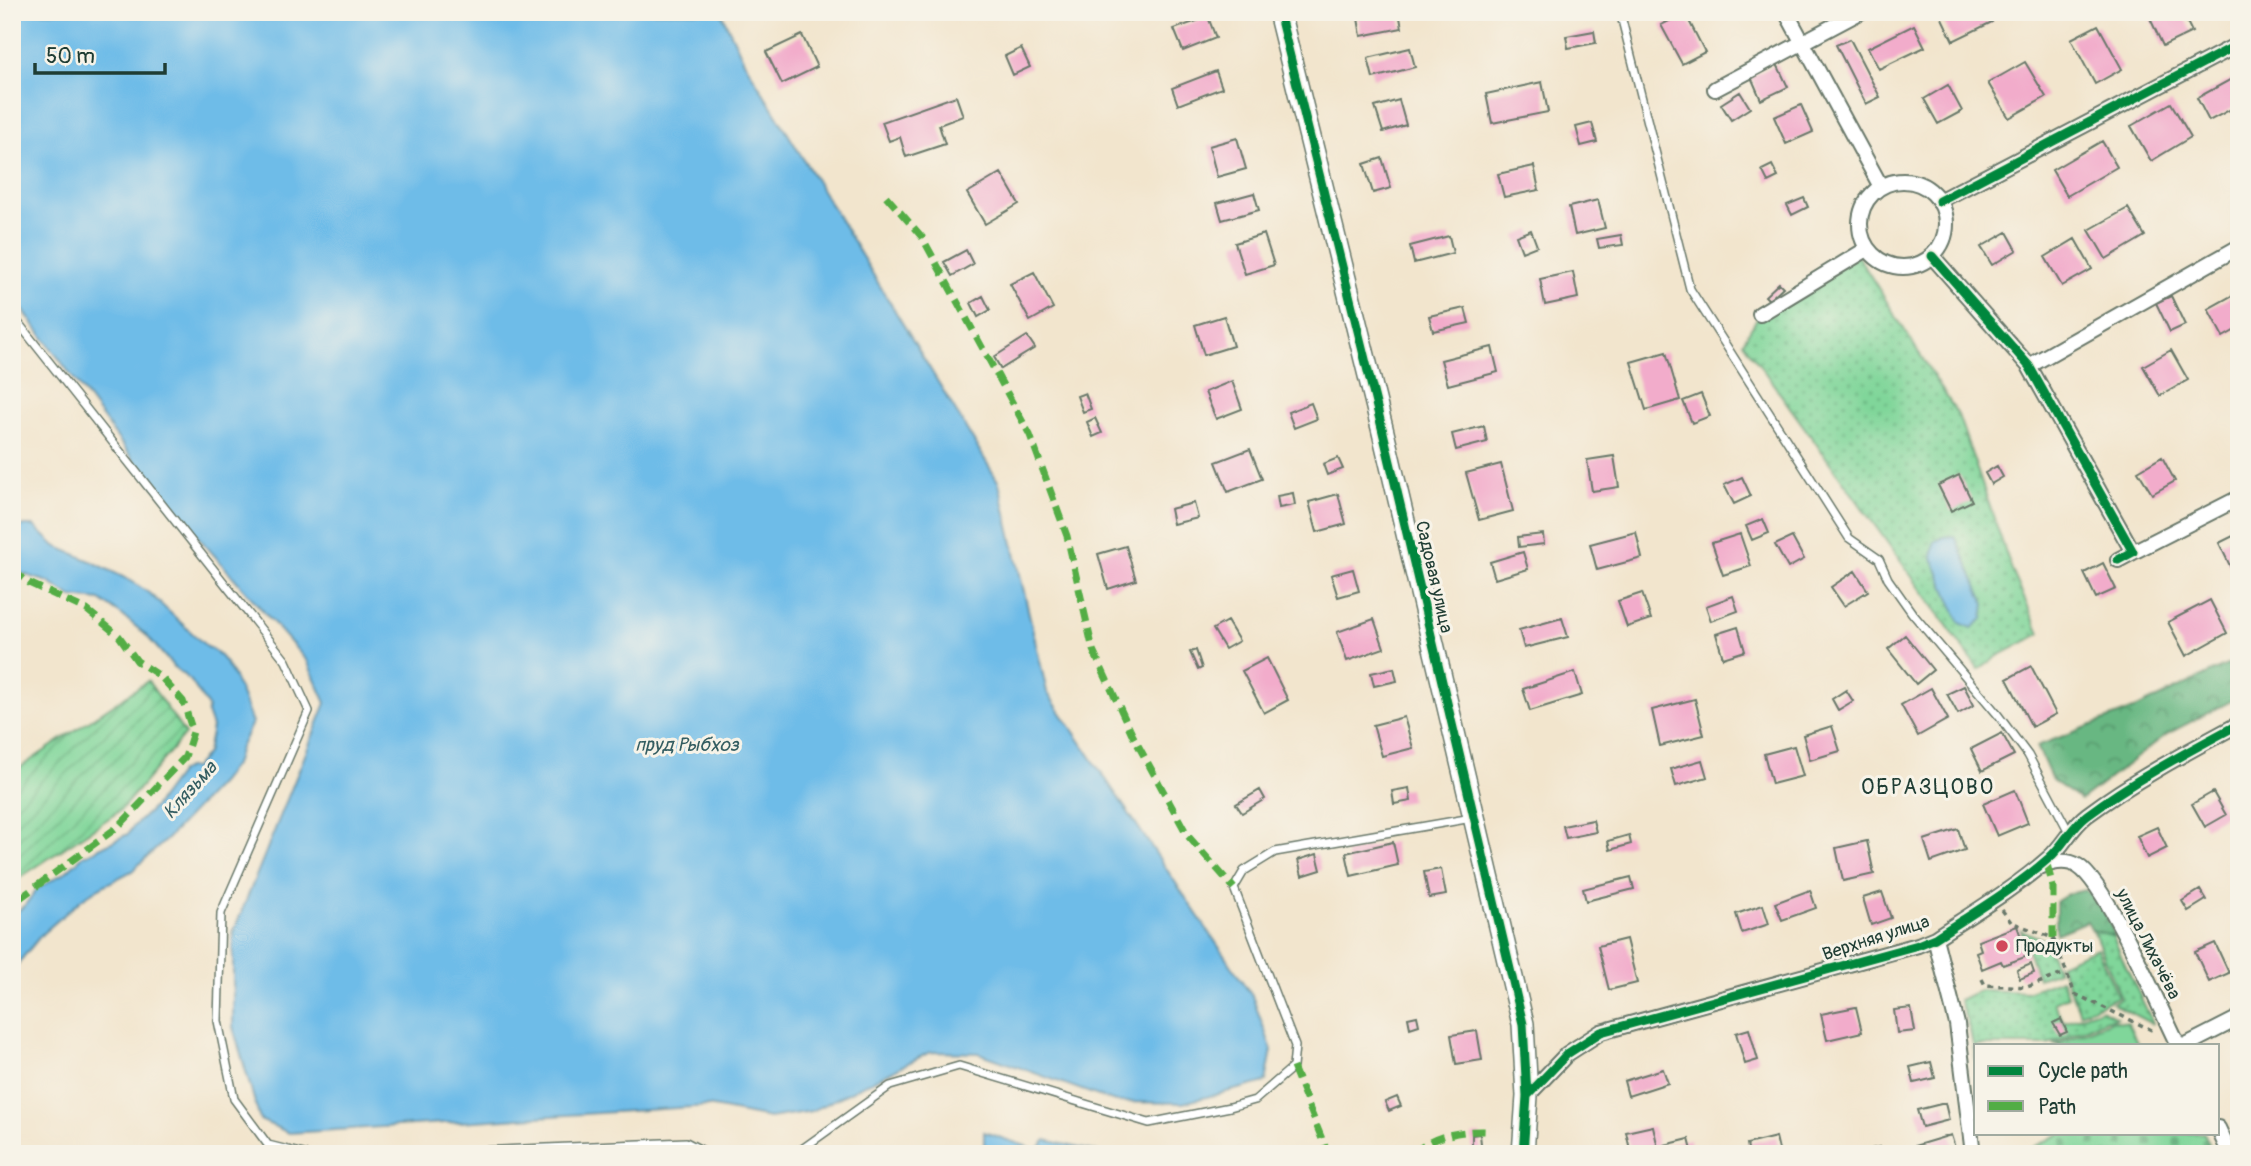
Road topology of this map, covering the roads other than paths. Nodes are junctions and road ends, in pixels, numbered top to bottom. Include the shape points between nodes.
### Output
1 (1279, 12) edge
2 (1620, 12) edge
3 (1786, 12) edge
4 (1860, 12) edge
5 (1803, 43) junction
6 (2239, 44) edge
7 (1716, 89) dead end
8 (1880, 185) junction
9 (1939, 201) junction
10 (2239, 247) edge
11 (1867, 249) junction
12 (1932, 257) junction
13 (1760, 314) dead end
14 (12, 315) edge
15 (2029, 366) junction
16 (2239, 498) edge
17 (2133, 552) junction
18 (2118, 561) dead end
19 (2239, 724) edge
20 (1475, 817) junction
21 (2068, 832) junction
22 (2036, 869) junction
23 (1935, 938) junction
24 (2239, 1018) edge
25 (2180, 1044) edge
26 (1527, 1096) junction
27 (2220, 1132) edge
28 (304, 1154) edge
29 (407, 1154) edge
30 (709, 1154) edge
31 (795, 1154) edge
32 (1523, 1154) edge
33 (1973, 1154) edge
34 (2230, 1154) edge

1 - 20 street, Садовая улица
2 - 21 lane via 1690,289 1849,538 1879,559 1912,613 2028,755
3 - 5 street
4 - 5 street
5 - 7 street
5 - 8 street
6 - 9 street
8 - 9 street via 1914,181 1929,188
8 - 11 street via 1860,214 1860,232
9 - 12 street via 1946,215 1946,230
10 - 15 street
11 - 12 street via 1881,262 1898,268 1916,266
11 - 13 street
12 - 15 street
14 - 28 lane via 286,661 309,711 221,913 218,1021 234,1099 268,1145
15 - 17 street
16 - 17 street
17 - 18 street
19 - 21 street, Верхняя улица via 2133,784
20 - 26 street, Садовая улица via 1523,1024
20 - 31 lane via 1275,852 1244,871 1234,888 1295,1046 1293,1067 1255,1100 1149,1123 959,1066 890,1086
21 - 22 street, Верхняя улица via 2060,848
22 - 23 street, Верхняя улица
22 - 25 street, улица Лихачёва via 2069,862 2087,873
23 - 26 street, Верхняя улица via 1601,1032 1567,1054
23 - 33 street via 1957,1024
24 - 25 street
26 - 32 street, Садовая улица
27 - 34 street
29 - 30 lane via 686,1142

